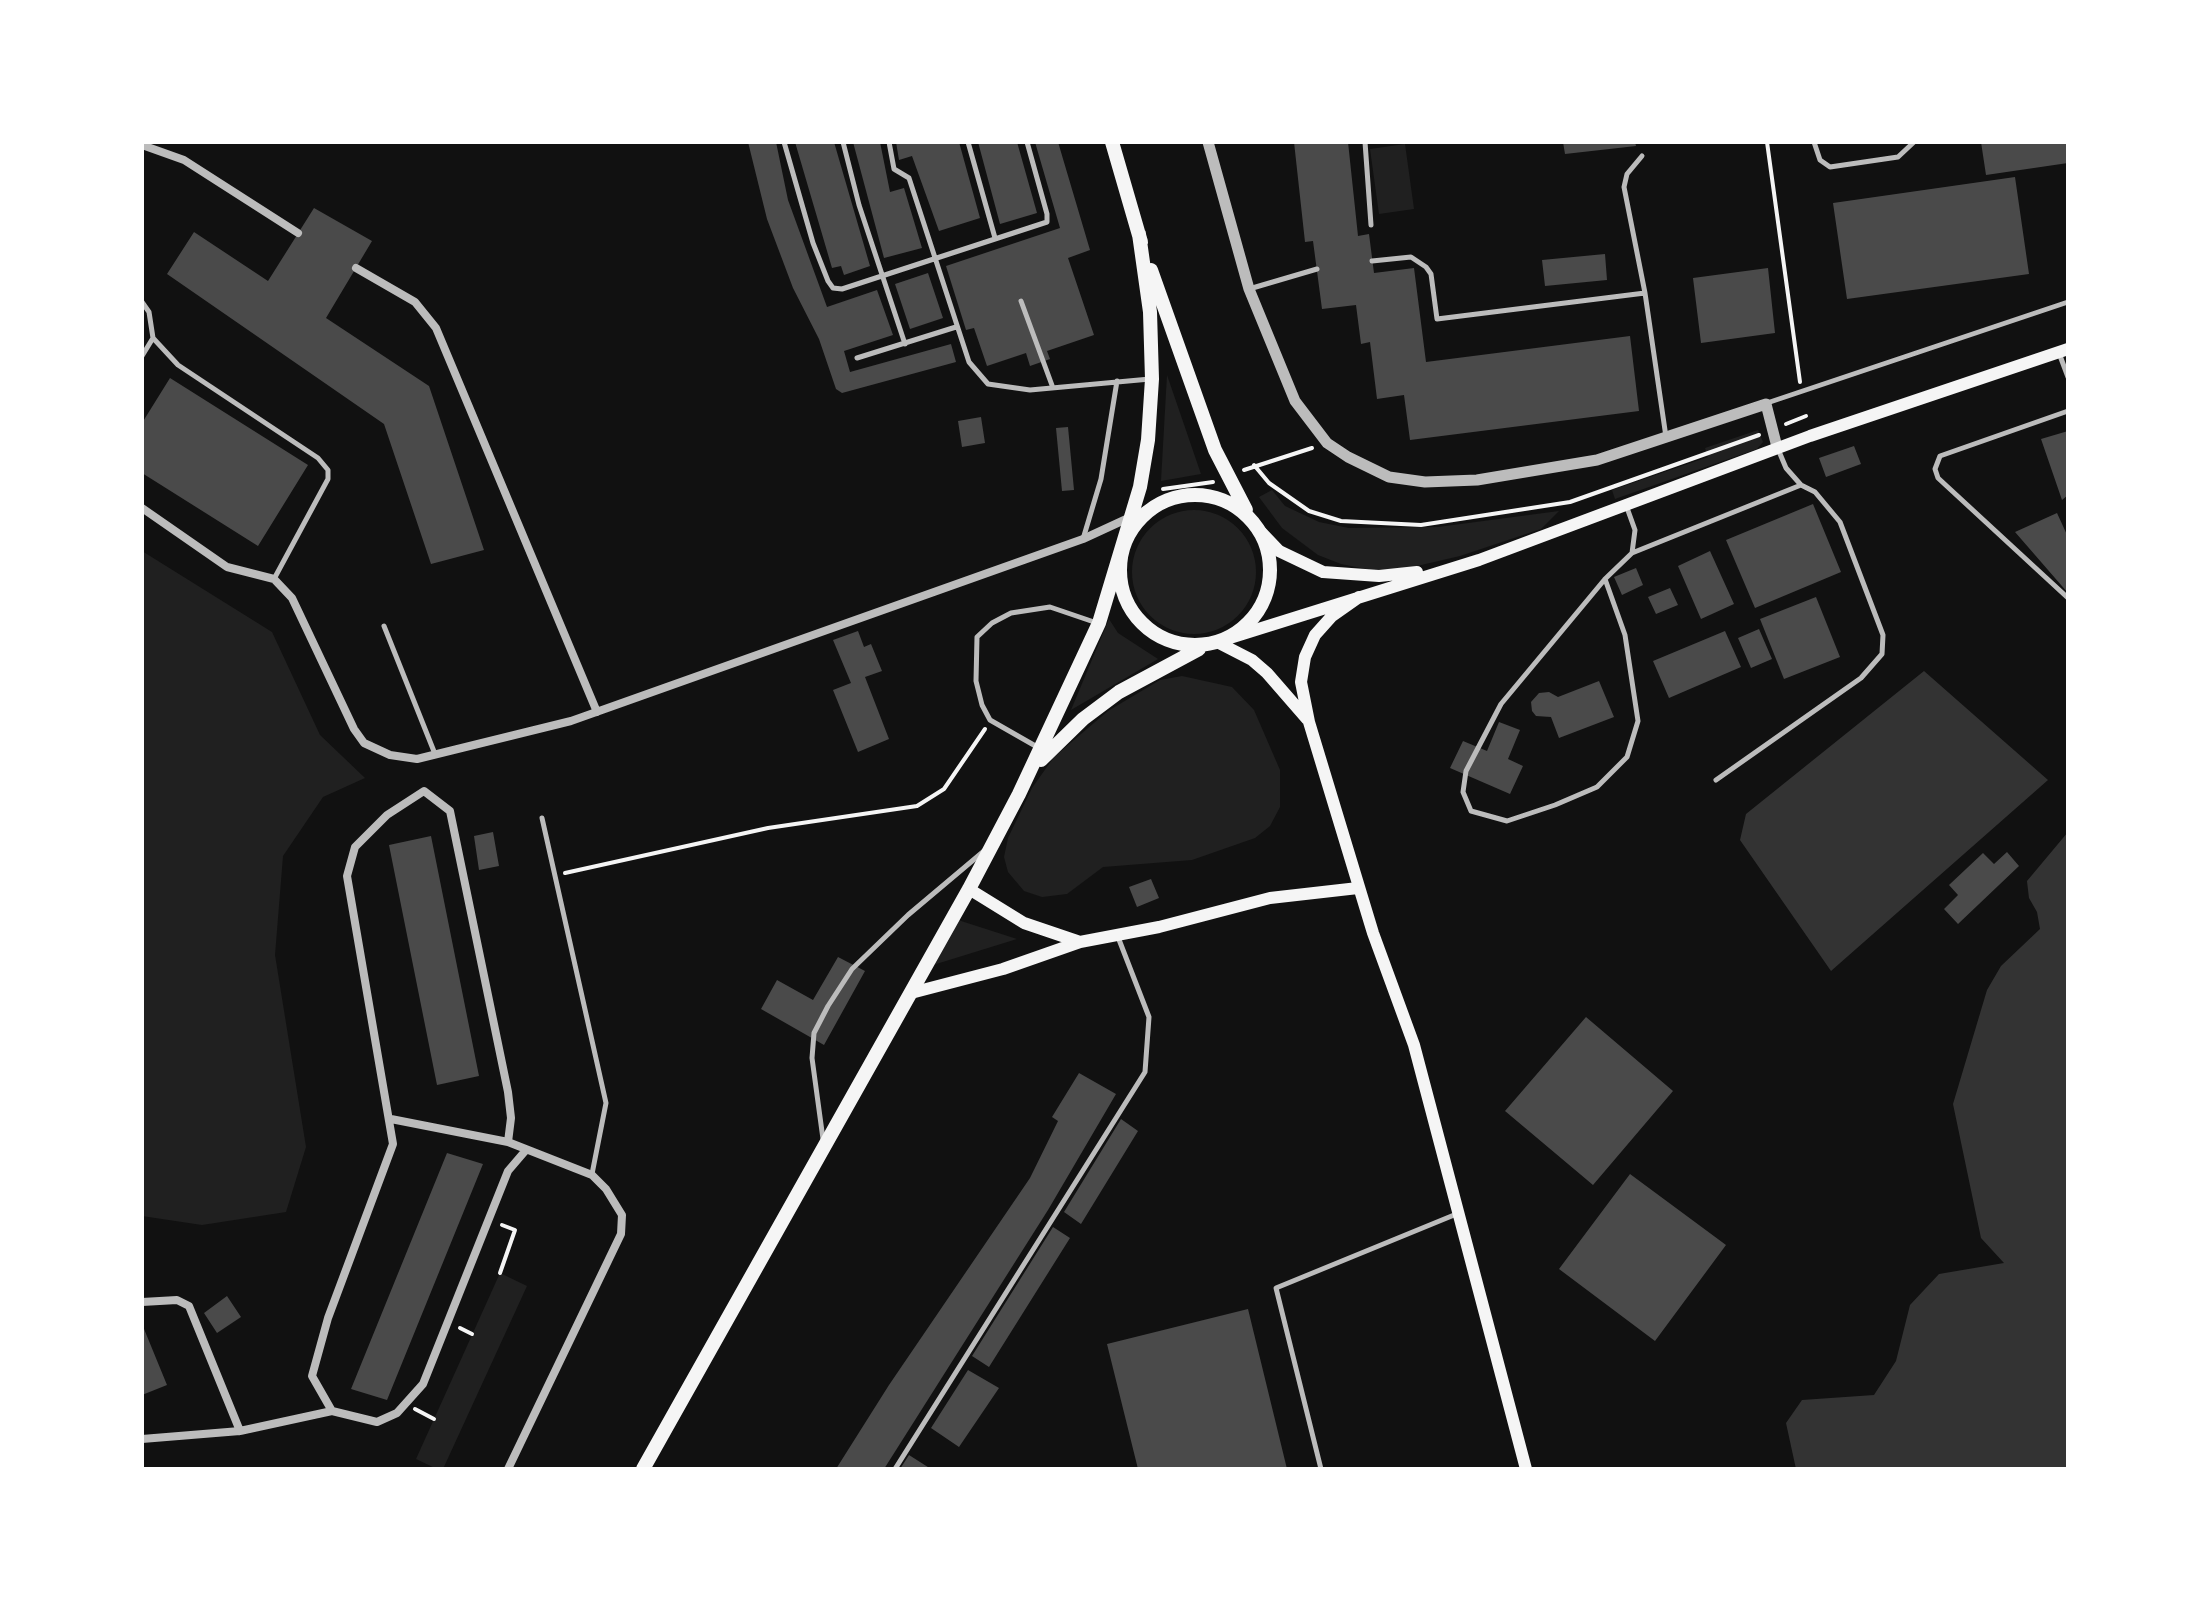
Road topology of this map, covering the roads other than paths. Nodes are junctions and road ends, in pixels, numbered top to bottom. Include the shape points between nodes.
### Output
1 (784, 142) edge
2 (843, 142) edge
3 (889, 142) edge
4 (968, 142) edge
5 (1027, 142) edge
6 (1112, 142) edge
7 (1208, 142) edge
8 (1365, 142) edge
9 (1814, 142) edge
10 (1914, 142) edge
11 (142, 145) edge
12 (1642, 156) dead end
13 (1371, 225) dead end
14 (298, 233) dead end
15 (1139, 234) junction
16 (995, 238) junction
17 (934, 258) junction
18 (1372, 261) dead end
19 (356, 268) dead end
20 (1317, 269) dead end
21 (882, 276) junction
22 (1249, 289) junction
23 (1645, 293) junction
24 (1021, 301) dead end
25 (142, 302) edge
26 (2068, 302) edge
27 (956, 327) junction
28 (153, 338) junction
29 (905, 344) junction
30 (2064, 350) edge
31 (142, 356) edge
32 (857, 358) dead end
33 (2068, 377) edge
34 (1152, 379) junction
35 (1117, 381) junction
36 (1053, 388) junction
37 (1766, 404) junction
38 (2068, 411) edge
39 (1667, 438) junction
40 (1777, 447) junction
41 (1801, 485) junction
42 (1161, 503) junction
43 (1626, 504) junction
44 (142, 508) edge
45 (1132, 517) junction
46 (1259, 530) junction
47 (1083, 539) junction
48 (1122, 552) junction
49 (1632, 553) junction
50 (1479, 560) junction
51 (274, 579) junction
52 (1605, 579) junction
53 (1359, 597) junction
54 (2068, 598) edge
55 (1099, 623) junction
56 (384, 626) dead end
57 (1217, 642) junction
58 (597, 712) junction
59 (1309, 722) junction
60 (1040, 748) junction
61 (435, 755) junction
62 (1716, 780) dead end
63 (1019, 794) junction
64 (542, 818) dead end
65 (990, 846) junction
66 (1358, 888) junction
67 (969, 889) junction
68 (1118, 937) junction
69 (1080, 942) junction
70 (911, 993) junction
71 (391, 1119) junction
72 (508, 1142) junction
73 (825, 1148) junction
74 (526, 1150) junction
75 (592, 1175) junction
76 (1460, 1212) junction
77 (142, 1302) edge
78 (332, 1411) junction
79 (240, 1431) junction
80 (142, 1439) edge
81 (508, 1469) edge
82 (643, 1469) edge
83 (895, 1469) edge
84 (1321, 1469) edge
85 (1526, 1469) edge

1 - 21 lane via 798,201 833,288
2 - 21 lane
3 - 17 lane via 894,169 909,178
4 - 16 lane
5 - 16 lane via 1049,218
6 - 15 main road
7 - 22 street
8 - 13 lane
9 - 10 lane via 1820,160 1830,167 1898,157
11 - 14 street via 184,160
12 - 23 lane via 1624,187
15 - 34 main road
15 - 46 main road via 1227,478
16 - 17 lane
17 - 21 lane
17 - 27 lane
18 - 23 lane via 1411,257 1426,267 1437,319
19 - 58 street via 415,302 436,328
20 - 22 lane
21 - 29 lane
22 - 39 street via 1295,401 1327,443 1389,477 1425,482 1530,473
23 - 39 lane
24 - 36 lane
25 - 28 lane
26 - 37 lane
27 - 29 lane
27 - 36 lane via 969,362 988,384
28 - 31 lane
28 - 51 lane via 178,365 318,458 328,470
29 - 32 lane
30 - 33 lane
30 - 40 main road
34 - 35 lane
34 - 45 main road
35 - 36 lane
35 - 47 lane via 1101,479
37 - 39 street
37 - 40 street
38 - 54 lane via 1940,456 1935,469 1938,478
40 - 41 lane
40 - 43 main road
41 - 49 lane
41 - 62 lane via 1815,492 1840,522 1883,635 1882,654 1861,678
42 - 45 street
42 - 46 main road via 1214,497 1240,510
42 - 48 main road via 1135,526
43 - 49 lane via 1635,530
43 - 50 main road
44 - 51 street via 227,567
45 - 47 street
45 - 48 main road
46 - 50 main road via 1299,563 1348,576 1410,574
46 - 57 main road via 1270,563 1267,593 1253,619
47 - 58 street
48 - 55 main road
48 - 57 main road via 1125,600 1143,625 1170,642
49 - 52 lane
50 - 53 main road
51 - 61 street via 292,598 364,743 390,755
52 - 52 lane via 1501,704 1466,771 1463,792 1471,811 1507,821 1597,787 1627,757 1638,721 1625,635
53 - 57 main road
53 - 59 main road via 1324,626 1305,657 1301,682
55 - 60 main road
55 - 60 lane via 1050,607 1011,613 977,637 976,681 990,720
56 - 61 lane
57 - 59 main road via 1267,673
57 - 63 main road via 1155,670 1083,719 1047,752
58 - 61 street
59 - 66 main road
60 - 63 main road
63 - 65 main road
64 - 75 lane via 606,1103
65 - 67 main road
65 - 73 lane via 852,969 828,1006 814,1033 812,1058
66 - 68 main road via 1270,898
66 - 76 main road via 1414,1045
67 - 69 main road via 1024,923
67 - 70 main road
68 - 69 main road
68 - 83 lane via 1149,1017 1145,1072
69 - 70 main road
70 - 73 main road
71 - 72 street
71 - 72 street via 347,876 355,847 387,815 424,791 450,811 508,1092
71 - 78 street via 393,1144 328,1318 312,1376
72 - 74 street
73 - 82 main road
74 - 75 street
74 - 78 street via 508,1171 423,1384 397,1413 377,1422
75 - 81 street via 622,1215 621,1234
76 - 84 lane via 1276,1288
76 - 85 main road
77 - 79 street via 177,1300 189,1306
78 - 79 street
79 - 80 street

